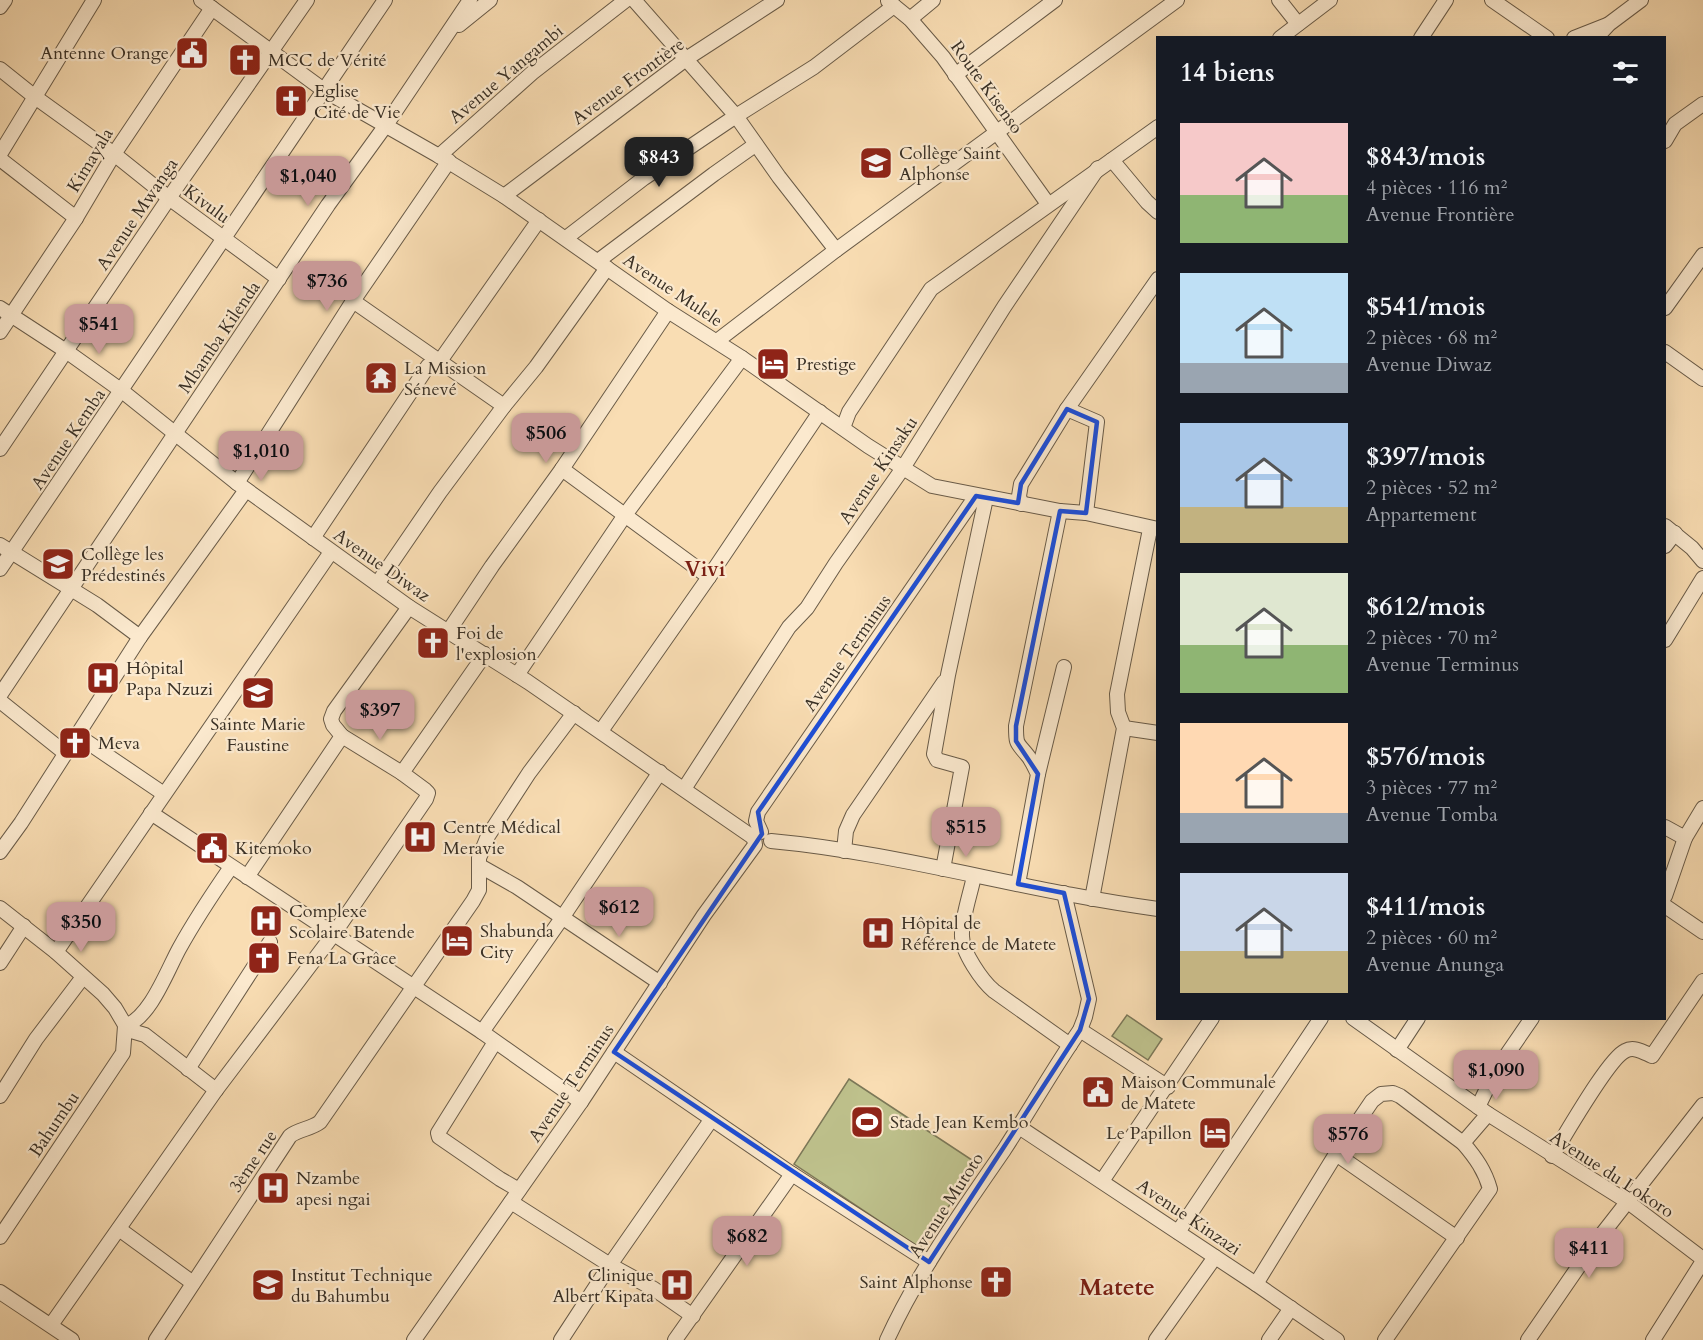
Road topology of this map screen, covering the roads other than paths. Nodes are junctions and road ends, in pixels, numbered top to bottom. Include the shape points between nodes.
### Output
1 (5, 0) edge
2 (94, 0) edge
3 (307, 0) edge
4 (385, 0) edge
5 (470, 0) edge
6 (490, 0) edge
7 (626, 0) edge
8 (634, 0) edge
9 (777, 0) edge
10 (933, 0) edge
11 (1054, 0) edge
12 (1178, 0) edge
13 (1280, 0) edge
14 (1330, 0) edge
15 (1446, 0) edge
16 (1492, 0) edge
17 (1641, 0) edge
18 (890, 3) edge
19 (206, 4) edge
20 (0, 7) edge
21 (910, 19) junction
22 (1298, 24) junction
23 (1609, 24) junction
24 (450, 31) junction
25 (1283, 36) edge
26 (1422, 36) edge
27 (1544, 36) edge
28 (1579, 36) edge
29 (1598, 36) edge
30 (272, 51) junction
31 (686, 59) junction
32 (0, 69) edge
33 (956, 75) junction
34 (325, 90) junction
35 (35, 97) junction
36 (1703, 104) edge
37 (736, 116) junction
38 (1670, 121) edge
39 (386, 125) junction
40 (1156, 128) edge
41 (998, 132) junction
42 (1666, 137) edge
43 (755, 145) junction
44 (0, 154) edge
45 (114, 154) junction
46 (444, 158) junction
47 (0, 159) edge
48 (1112, 160) junction
49 (1098, 168) junction
50 (504, 196) junction
51 (169, 198) junction
52 (1048, 204) junction
53 (1156, 210) edge
54 (76, 218) junction
55 (539, 220) junction
56 (566, 238) junction
57 (224, 239) junction
58 (836, 250) junction
59 (1703, 255) edge
60 (603, 264) junction
61 (279, 279) junction
62 (1156, 282) edge
63 (353, 302) junction
64 (1666, 307) edge
65 (6, 311) edge
66 (668, 311) junction
67 (0, 332) edge
68 (717, 341) junction
69 (66, 351) junction
70 (1666, 353) edge
71 (742, 358) junction
72 (440, 360) junction
73 (1703, 379) edge
74 (122, 391) junction
75 (504, 406) junction
76 (1067, 409) junction
77 (820, 412) junction
78 (843, 428) junction
79 (175, 434) junction
80 (0, 449) edge
81 (903, 468) junction
82 (562, 469) junction
83 (241, 487) junction
84 (981, 497) junction
85 (1021, 504) junction
86 (1060, 511) junction
87 (1086, 513) junction
88 (625, 515) junction
89 (1154, 529) edge
90 (1670, 529) edge
91 (313, 538) junction
92 (6, 549) edge
93 (331, 552) junction
94 (1703, 561) edge
95 (0, 569) edge
96 (709, 577) junction
97 (1703, 578) edge
98 (377, 584) junction
99 (71, 589) junction
100 (409, 607) junction
101 (448, 632) junction
102 (140, 638) junction
103 (1666, 638) edge
104 (485, 654) junction
105 (1064, 667) dead end
106 (517, 675) junction
107 (948, 675) junction
108 (0, 695) edge
109 (0, 701) edge
110 (574, 714) junction
111 (1125, 728) junction
112 (601, 731) junction
113 (1156, 733) edge
114 (77, 735) junction
115 (342, 736) junction
116 (65, 753) junction
117 (660, 772) junction
118 (402, 773) junction
119 (1038, 774) junction
120 (684, 789) junction
121 (164, 794) junction
122 (1703, 808) edge
123 (151, 813) junction
124 (1666, 828) edge
125 (1684, 838) junction
126 (760, 839) junction
127 (844, 850) junction
128 (0, 852) edge
129 (480, 866) junction
130 (231, 867) junction
131 (943, 869) junction
132 (974, 876) junction
133 (247, 877) junction
134 (1018, 884) junction
135 (1064, 893) junction
136 (1666, 893) edge
137 (1092, 899) junction
138 (1666, 907) edge
139 (0, 908) edge
140 (1156, 909) edge
141 (562, 918) junction
142 (24, 926) junction
143 (1703, 932) edge
144 (333, 935) junction
145 (270, 942) dead end
146 (56, 952) junction
147 (0, 963) edge
148 (83, 977) junction
149 (1703, 981) edge
150 (660, 983) junction
151 (412, 987) junction
152 (1211, 1020) edge
153 (1320, 1020) edge
154 (1356, 1020) edge
155 (1417, 1020) edge
156 (1531, 1020) edge
157 (125, 1026) junction
158 (1080, 1030) junction
159 (482, 1032) junction
160 (495, 1042) junction
161 (1070, 1045) junction
162 (1397, 1050) junction
163 (614, 1052) junction
164 (188, 1069) junction
165 (1168, 1087) junction
166 (216, 1090) junction
167 (0, 1096) edge
168 (581, 1102) junction
169 (1703, 1105) edge
170 (1483, 1111) junction
171 (711, 1120) junction
172 (1019, 1127) junction
173 (1464, 1143) junction
174 (1336, 1154) junction
175 (1552, 1155) junction
176 (792, 1174) junction
177 (1102, 1181) junction
178 (519, 1190) junction
179 (511, 1202) junction
180 (1628, 1202) junction
181 (119, 1228) junction
182 (1178, 1232) junction
183 (0, 1237) edge
184 (1457, 1238) junction
185 (1215, 1257) junction
186 (1703, 1260) edge
187 (929, 1262) junction
188 (610, 1265) junction
189 (193, 1282) junction
190 (1256, 1284) junction
191 (0, 1292) edge
192 (1291, 1308) junction
193 (693, 1316) junction
194 (51, 1325) junction
195 (65, 1338) edge
196 (681, 1338) edge
197 (156, 1340) edge
198 (414, 1340) edge
199 (561, 1340) edge
200 (887, 1340) edge
201 (1156, 1340) edge
202 (1269, 1340) edge
203 (1336, 1340) edge
204 (1385, 1340) edge
205 (1528, 1340) edge
206 (1653, 1340) edge

1 - 20 street
2 - 35 street
3 - 30 street, Avenue Mwanga
4 - 34 street, Avenue Kemba
5 - 24 street, Mbamba Kilenda
6 - 24 street
7 - 46 street, Avenue Yangambi via 532,73
8 - 31 street
9 - 31 street, Avenue Frontière
10 - 21 street
11 - 33 street
12 - 41 street
13 - 22 street
14 - 22 street
15 - 26 street
16 - 27 street
17 - 23 street
18 - 21 street, Route Kisenso
18 - 37 street via 814,67
19 - 30 street, Avenue Mulele
19 - 45 street, Kimayala
21 - 33 street, Route Kisenso
22 - 25 street
23 - 28 street
23 - 29 street
24 - 39 street, Mbamba Kilenda
30 - 34 street, Avenue Mulele
30 - 51 street, Avenue Mwanga
31 - 37 street
31 - 50 street, Avenue Frontière
32 - 35 street, Kivulu
33 - 41 street, Route Kisenso
34 - 39 street, Avenue Mulele
34 - 57 street, Avenue Kemba
35 - 44 street
35 - 45 street, Kivulu
36 - 38 street
37 - 43 street
37 - 56 street via 644,178
38 - 42 street
39 - 46 street, Avenue Mulele
39 - 61 street, Mbamba Kilenda
40 - 48 street
41 - 52 street, Route Kisenso
41 - 58 street
43 - 58 street
43 - 60 street
45 - 51 street, Kivulu
45 - 54 street, Kimayala
46 - 50 street, Avenue Mulele
46 - 63 street, Avenue Yangambi
47 - 54 street
48 - 49 street
48 - 53 street
49 - 52 street
49 - 81 street, Avenue Kinsaku via 1004,307
50 - 55 street, Avenue Mulele
51 - 57 street, Kivulu
51 - 69 street, Avenue Mwanga
52 - 78 street via 931,289 849,412
54 - 65 street, Kimayala
55 - 56 street, Avenue Mulele
55 - 72 street
56 - 60 street, Avenue Mulele
57 - 61 street, Kivulu
57 - 74 street, Avenue Kemba
58 - 68 street
59 - 64 street
60 - 66 street, Avenue Mulele
60 - 75 street via 536,367
61 - 79 street, Mbamba Kilenda
62 - 76 street
63 - 72 street
63 - 83 street, Avenue Yangambi
65 - 67 street, Kimayala
65 - 69 street, Avenue Diwaz
66 - 68 street, Avenue Mulele
66 - 82 street
68 - 71 street, Avenue Mulele
69 - 74 street, Avenue Diwaz
69 - 80 street, Avenue Mwanga
70 - 73 street
71 - 77 street, Avenue Mulele
71 - 88 street
72 - 75 street
72 - 91 street via 428,366
74 - 79 street, Avenue Diwaz
74 - 92 street, Avenue Kemba
75 - 98 street
76 - 85 street via 1022,484
76 - 87 street via 1097,422
77 - 78 street, Avenue Mulele
77 - 96 street
78 - 81 street, Avenue Mulele
79 - 83 street, Avenue Diwaz
79 - 99 street, Mbamba Kilenda
81 - 84 street, Avenue Mulele via 932,486
81 - 120 street, Avenue Kinsaku via 807,608 789,627
82 - 88 street
82 - 101 street
83 - 91 street, Avenue Diwaz
83 - 102 street, Avenue Yangambi
84 - 85 street, Avenue Mulele
84 - 107 street
84 - 126 street, Avenue Terminus via 758,812
85 - 86 street, Avenue Mulele
86 - 87 street, Avenue Mulele
86 - 119 street via 1016,726 1016,741
87 - 89 street, Avenue Mulele
88 - 96 street
88 - 106 street
89 - 111 street via 1117,694 1118,712
90 - 94 street
91 - 93 street, Avenue Diwaz
92 - 95 street, Avenue Kemba
92 - 99 street
93 - 98 street, Avenue Diwaz
93 - 121 street
96 - 112 street
97 - 103 street
98 - 100 street, Avenue Diwaz
99 - 102 street
99 - 108 street, Mbamba Kilenda
100 - 101 street, Avenue Diwaz
100 - 115 street via 334,711 331,719
101 - 104 street, Avenue Diwaz
102 - 114 street, Avenue Yangambi
104 - 106 street, Avenue Diwaz
104 - 118 street
105 - 119 street
106 - 110 street, Avenue Diwaz
107 - 127 street via 852,815
107 - 131 street via 934,754 937,760 962,767
109 - 116 street
110 - 112 street, Avenue Diwaz
110 - 129 street, 3ème rue via 488,836 479,858
111 - 113 street
111 - 137 street
112 - 117 street, Avenue Diwaz
114 - 116 street, Avenue Yangambi
114 - 121 street
115 - 118 street
115 - 133 street
116 - 128 street, Avenue Yangambi
117 - 120 street, Avenue Diwaz
117 - 141 street
118 - 144 street via 428,796
119 - 134 street
120 - 126 street, Avenue Diwaz
121 - 123 street
122 - 125 street
123 - 130 street
123 - 146 street
124 - 125 street
125 - 136 street
126 - 127 street
126 - 150 street, Avenue Terminus
127 - 131 street
129 - 141 street
129 - 151 street, 3ème rue via 479,890 473,901
130 - 133 street
130 - 157 street via 207,901 156,995 133,1023
131 - 132 street
132 - 134 street
132 - 161 street via 961,937 974,968 994,991
133 - 144 street
134 - 135 street
135 - 137 street
135 - 158 street, Avenue Mutoto via 1089,999
137 - 140 street
138 - 143 street
139 - 142 street
141 - 150 street
141 - 159 street
142 - 146 street
142 - 147 street
144 - 151 street
144 - 166 street
145 - 164 street
146 - 148 street
148 - 157 street via 115,1008
148 - 167 street via 36,1039
149 - 175 street via 1652,1056 1633,1048 1617,1058
150 - 163 street, Avenue Terminus
151 - 159 street
151 - 189 street, 3ème rue via 320,1122 290,1136
152 - 165 street
153 - 182 street
154 - 162 street, Avenue du Lokoro
155 - 162 street
156 - 170 street via 1495,1072
157 - 164 street via 145,1035
157 - 183 street, Bahumbu via 123,1053
158 - 161 street, Avenue Mutoto
158 - 165 street
159 - 160 street
160 - 168 street
160 - 178 street via 438,1133 464,1156
161 - 172 street, Avenue Mutoto
162 - 170 street, Avenue du Lokoro
163 - 168 street, Avenue Terminus
163 - 171 street
164 - 166 street
165 - 177 street
166 - 181 street
168 - 178 street, Avenue Terminus
169 - 180 street
170 - 173 street
170 - 175 street, Avenue du Lokoro
171 - 176 street
171 - 188 street
172 - 177 street, Avenue Kinzazi
172 - 187 street, Avenue Mutoto
173 - 174 street via 1400,1096 1381,1094
173 - 184 street via 1482,1167 1490,1190
174 - 184 street
174 - 190 street
175 - 180 street, Avenue du Lokoro
176 - 187 street
176 - 193 street
177 - 182 street, Avenue Kinzazi
178 - 179 street, Avenue Terminus
179 - 188 street
179 - 198 street, Avenue Terminus
180 - 186 street, Avenue du Lokoro
180 - 205 street
181 - 189 street
181 - 194 street
182 - 185 street, Avenue Kinzazi
184 - 204 street
185 - 190 street, Avenue Kinzazi
185 - 201 street
186 - 206 street
187 - 200 street, Avenue Mutoto
188 - 193 street
188 - 199 street
189 - 197 street, 3ème rue
190 - 192 street, Avenue Kinzazi
191 - 194 street
192 - 202 street
192 - 203 street, Avenue Kinzazi
193 - 196 street
194 - 195 street

